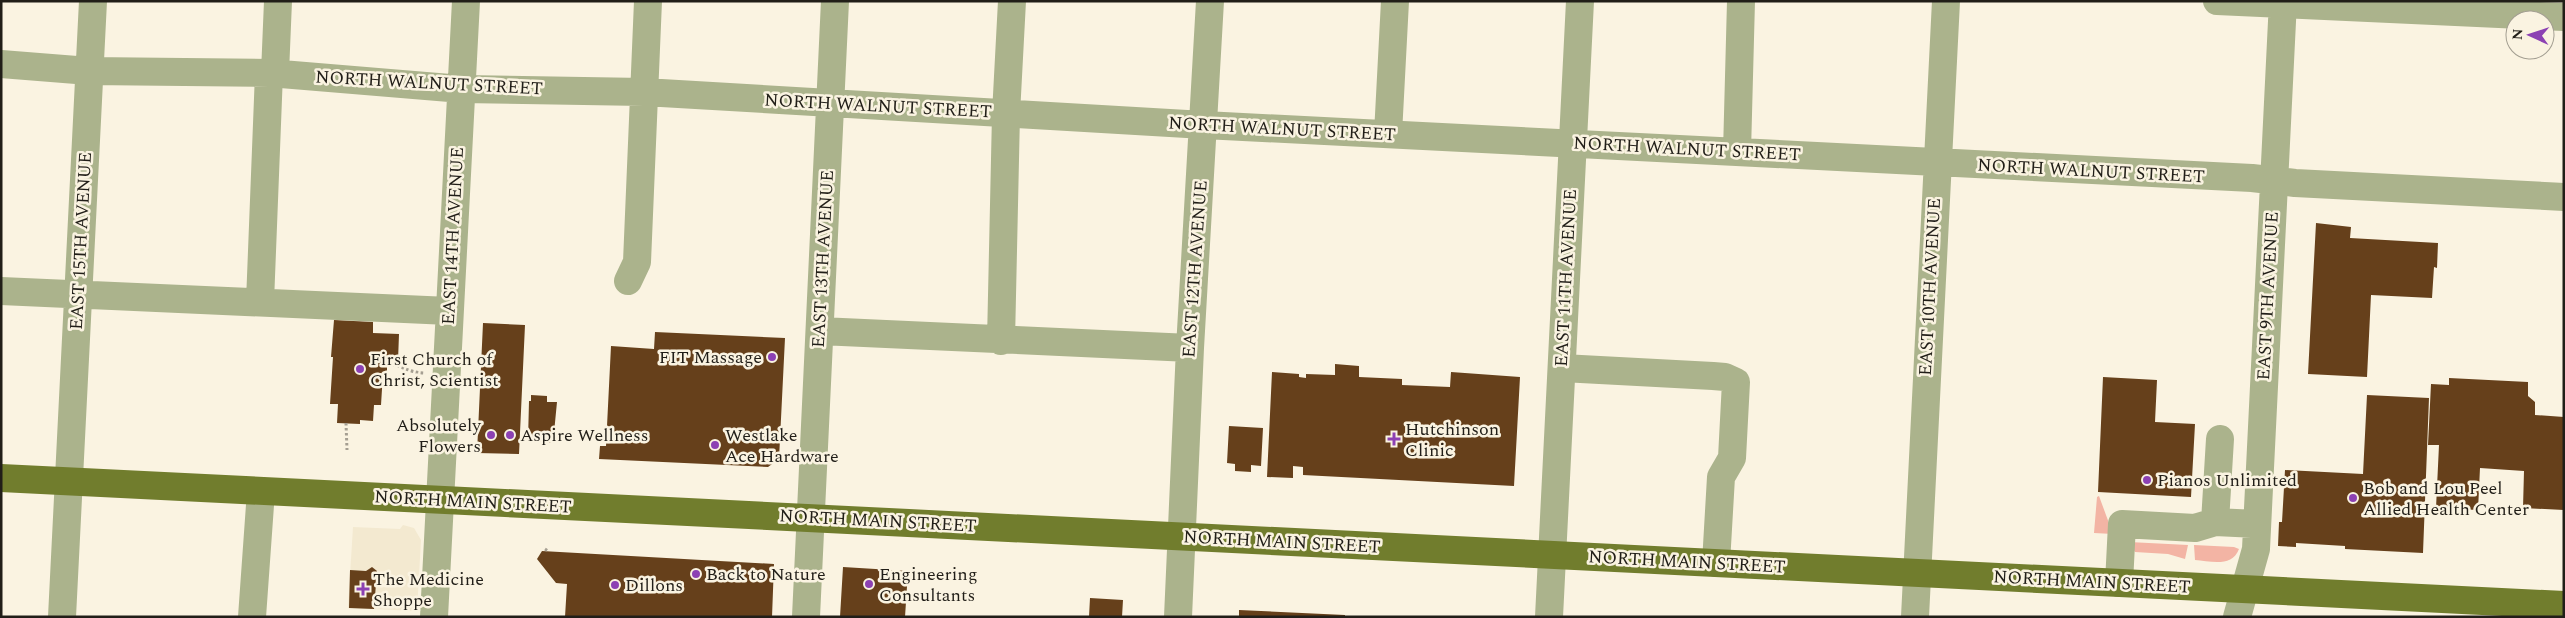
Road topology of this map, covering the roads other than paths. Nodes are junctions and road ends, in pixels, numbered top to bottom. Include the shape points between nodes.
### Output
1 (93, 1) edge
2 (278, 1) edge
3 (466, 1) edge
4 (648, 1) edge
5 (835, 1) edge
6 (1012, 1) edge
7 (1210, 1) edge
8 (1395, 1) edge
9 (1580, 1) edge
10 (1741, 1) edge
11 (1946, 1) edge
12 (2217, 1) edge
13 (2283, 3) edge
14 (2449, 6) edge
15 (2564, 17) edge
16 (1, 64) edge
17 (89, 71) junction
18 (272, 73) junction
19 (462, 89) junction
20 (644, 92) junction
21 (831, 103) junction
22 (1006, 114) junction
23 (1204, 125) junction
24 (1388, 134) junction
25 (1573, 143) junction
26 (1737, 152) junction
27 (1936, 163) junction
28 (2274, 181) junction
29 (2564, 197) edge
30 (628, 282) dead end
31 (1, 290) edge
32 (78, 295) junction
33 (260, 302) junction
34 (449, 312) junction
35 (820, 331) junction
36 (1001, 341) junction
37 (1190, 348) junction
38 (1562, 368) junction
39 (2220, 439) dead end
40 (1, 478) edge
41 (70, 481) junction
42 (261, 491) junction
43 (439, 500) junction
44 (810, 518) junction
45 (2215, 522) junction
46 (2257, 524) junction
47 (1182, 537) junction
48 (1552, 555) junction
49 (1716, 563) junction
50 (1917, 573) junction
51 (2119, 583) junction
52 (2245, 589) junction
53 (2564, 606) edge
54 (62, 617) edge
55 (252, 617) edge
56 (434, 617) edge
57 (806, 617) edge
58 (1178, 617) edge
59 (1549, 617) edge
60 (1915, 617) edge
61 (2237, 617) edge

1 - 17 street, EAST 15TH AVENUE
2 - 18 street
3 - 19 street, EAST 14TH AVENUE
4 - 20 street
5 - 21 street, EAST 13TH AVENUE
6 - 22 street
7 - 23 street, EAST 12TH AVENUE
8 - 24 street
9 - 25 street, EAST 11TH AVENUE
10 - 26 street
11 - 27 street, EAST 10TH AVENUE
12 - 13 street
13 - 14 street
13 - 28 street, EAST 9TH AVENUE
14 - 15 street
16 - 17 street, NORTH WALNUT STREET
17 - 18 street, NORTH WALNUT STREET
17 - 32 street, EAST 15TH AVENUE
18 - 19 street, NORTH WALNUT STREET
18 - 33 street
19 - 20 street, NORTH WALNUT STREET
19 - 34 street, EAST 14TH AVENUE
20 - 21 street, NORTH WALNUT STREET
20 - 30 street via 637,262
21 - 22 street, NORTH WALNUT STREET
21 - 35 street, EAST 13TH AVENUE
22 - 23 street, NORTH WALNUT STREET
22 - 36 street
23 - 24 street, NORTH WALNUT STREET
23 - 37 street, EAST 12TH AVENUE
24 - 25 street, NORTH WALNUT STREET
25 - 26 street, NORTH WALNUT STREET
25 - 38 street, EAST 11TH AVENUE
26 - 27 street, NORTH WALNUT STREET
27 - 28 street, NORTH WALNUT STREET
27 - 50 street, EAST 10TH AVENUE
28 - 29 street, NORTH WALNUT STREET
28 - 46 street, EAST 9TH AVENUE
31 - 32 street
32 - 33 street
32 - 41 street, EAST 15TH AVENUE
33 - 34 street
34 - 43 street, EAST 14TH AVENUE
35 - 36 street
35 - 44 street, EAST 13TH AVENUE
36 - 37 street
37 - 47 street, EAST 12TH AVENUE
38 - 48 street, EAST 11TH AVENUE
38 - 49 street via 1713,376 1736,382 1732,458 1721,477
39 - 45 street
40 - 41 main road, NORTH MAIN STREET
41 - 42 main road, NORTH MAIN STREET
41 - 54 street, EAST 15TH AVENUE
42 - 43 main road, NORTH MAIN STREET
42 - 55 street
43 - 44 main road, NORTH MAIN STREET
43 - 56 street, EAST 14TH AVENUE
44 - 47 main road, NORTH MAIN STREET
44 - 57 street, EAST 13TH AVENUE
45 - 46 street
45 - 51 street via 2195,528 2122,524
46 - 52 street, EAST 9TH AVENUE via 2256,549
47 - 48 main road, NORTH MAIN STREET
47 - 58 street, EAST 12TH AVENUE
48 - 49 main road, NORTH MAIN STREET
48 - 59 street, EAST 11TH AVENUE
49 - 50 main road, NORTH MAIN STREET
50 - 51 main road, NORTH MAIN STREET
50 - 60 street, EAST 10TH AVENUE
51 - 52 main road, NORTH MAIN STREET
52 - 53 main road, NORTH MAIN STREET
52 - 61 street, EAST 9TH AVENUE

